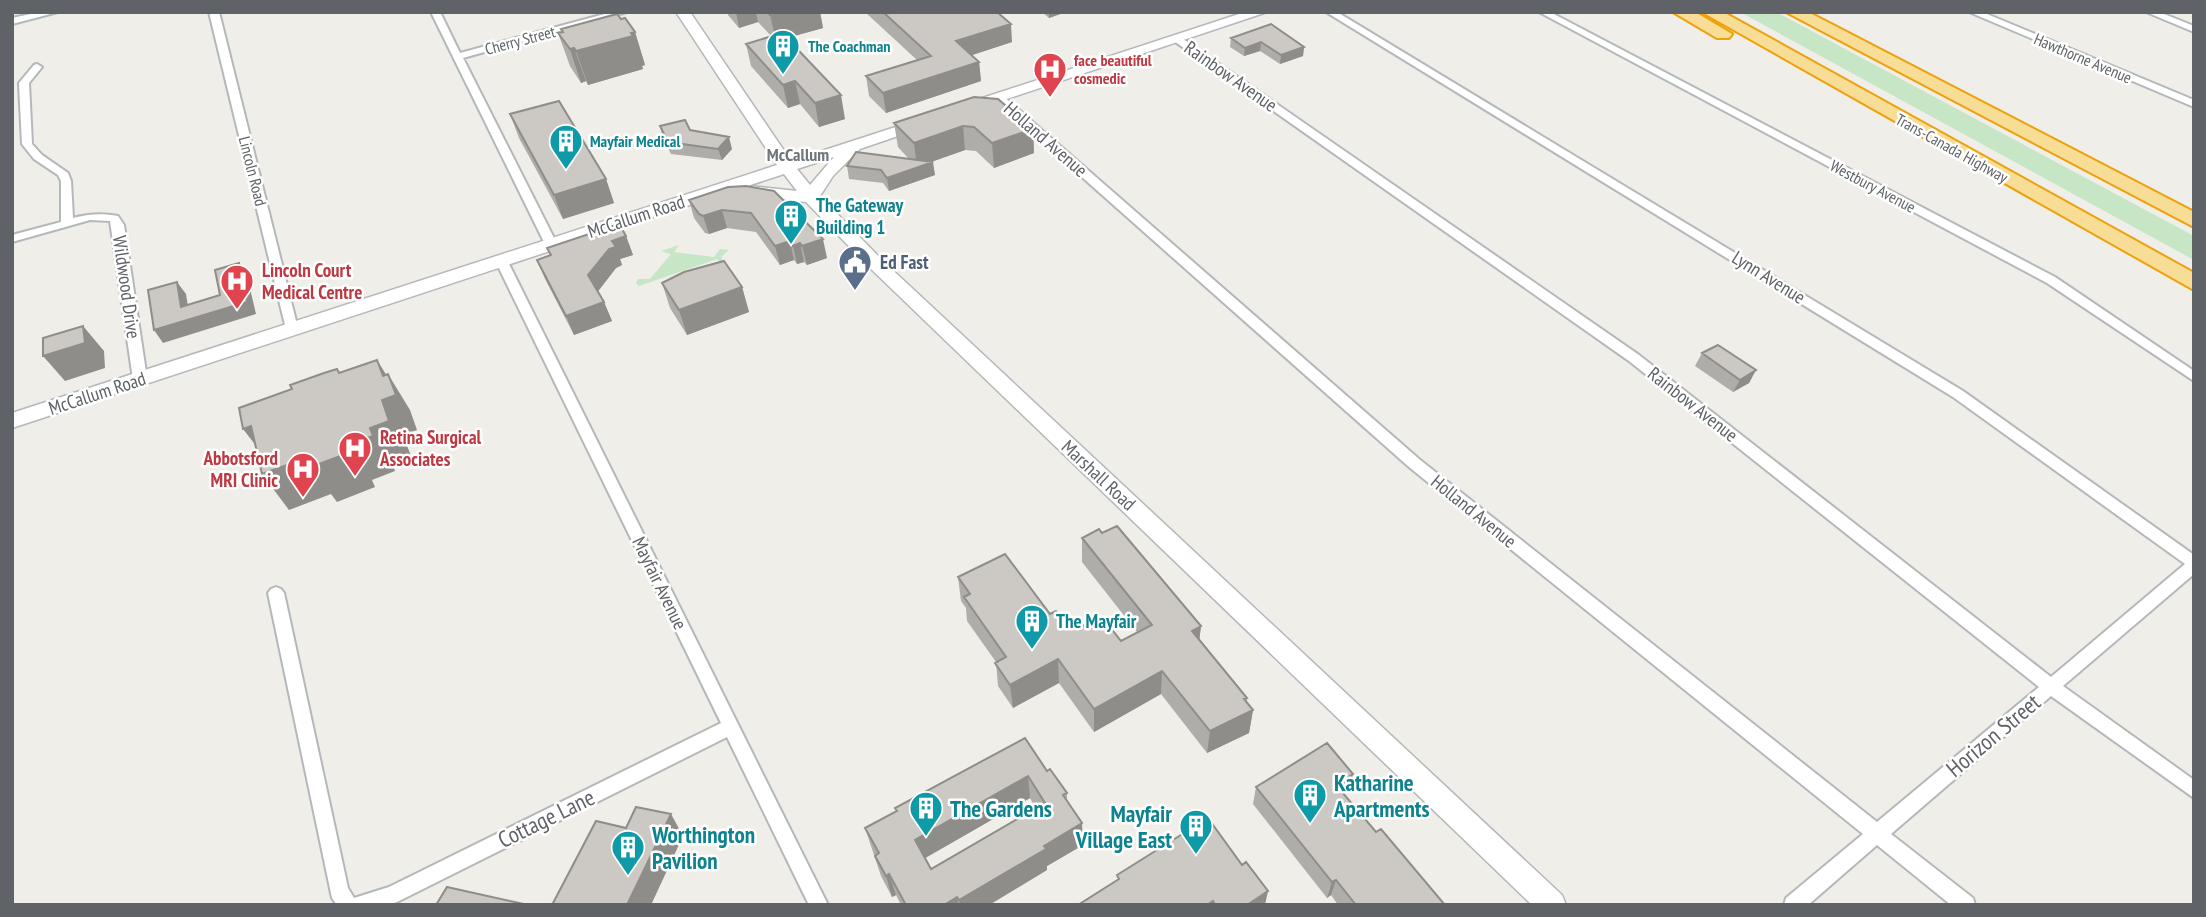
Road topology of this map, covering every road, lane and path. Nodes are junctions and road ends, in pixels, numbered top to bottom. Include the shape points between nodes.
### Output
1 (54, 12) edge
2 (214, 12) edge
3 (435, 12) edge
4 (623, 12) edge
5 (683, 12) edge
6 (1260, 12) edge
7 (1352, 12) edge
8 (1543, 12) edge
9 (1681, 12) edge
10 (1710, 12) edge
11 (1794, 12) edge
12 (1830, 12) edge
13 (1973, 12) edge
14 (2150, 12) edge
15 (24, 15) edge
16 (1334, 15) edge
17 (12, 21) edge
18 (2194, 29) edge
19 (1177, 39) junction
20 (458, 56) junction
21 (37, 67) dead end
22 (999, 98) junction
23 (2194, 104) edge
24 (855, 146) junction
25 (788, 167) junction
26 (2021, 187) junction
27 (725, 188) junction
28 (811, 197) junction
29 (2194, 208) edge
30 (2194, 221) edge
31 (67, 223) junction
32 (12, 239) edge
33 (551, 244) junction
34 (501, 260) junction
35 (2194, 283) edge
36 (292, 329) junction
37 (2194, 377) edge
38 (140, 379) junction
39 (12, 421) edge
40 (2194, 564) edge
41 (276, 593) dead end
42 (2051, 687) junction
43 (730, 727) junction
44 (2194, 790) edge
45 (1876, 834) junction
46 (348, 905) edge
47 (360, 905) edge
48 (819, 905) edge
49 (1552, 905) edge
50 (1793, 905) edge
51 (1966, 905) edge

1 - 15 street
2 - 36 street, Lincoln Road
3 - 20 street
4 - 20 street, Cherry Street
5 - 25 main road, Marshall Road
6 - 19 main road, McCallum Road
7 - 16 street
8 - 37 street, Westbury Avenue via 2051,280
9 - 26 highway
10 - 26 highway, Trans-Canada Highway
11 - 30 highway
12 - 29 highway
13 - 23 street, Hawthorne Avenue
14 - 18 street
15 - 17 street
16 - 40 street, Lynn Avenue via 1958,394
19 - 22 main road, McCallum Road
19 - 42 street, Rainbow Avenue via 1634,358
20 - 33 street
21 - 31 street via 24,83 27,144 63,173
22 - 24 main road, McCallum Road
22 - 45 street, Holland Avenue via 1414,463
24 - 25 main road, McCallum Road
24 - 28 main road via 827,173
25 - 27 main road, McCallum Road
25 - 28 main road, Marshall Road
26 - 35 highway, Trans-Canada Highway
27 - 28 main road
27 - 33 main road, McCallum Road
28 - 49 main road, Marshall Road via 877,265
31 - 32 street, Wildwood Drive
31 - 38 street, Wildwood Drive via 100,215 117,221
33 - 34 main road, McCallum Road
34 - 36 main road, McCallum Road
34 - 43 street, Mayfair Avenue
36 - 38 main road, McCallum Road
38 - 39 main road, McCallum Road
40 - 42 street, Horizon Street
41 - 46 street via 339,892
42 - 44 street, Rainbow Avenue
42 - 45 street, Horizon Street
43 - 47 street, Cottage Lane via 392,895
43 - 48 street, Mayfair Avenue
45 - 50 street, Horizon Street
45 - 51 street, Holland Avenue

